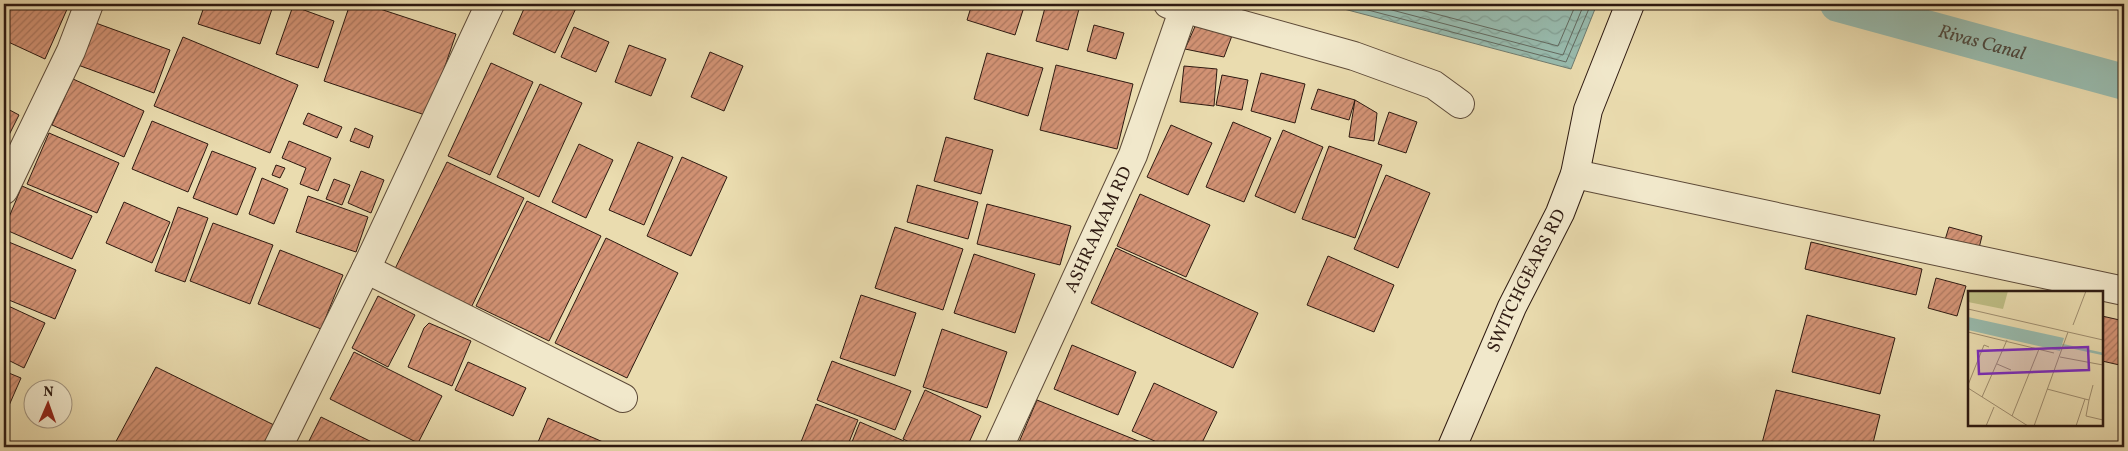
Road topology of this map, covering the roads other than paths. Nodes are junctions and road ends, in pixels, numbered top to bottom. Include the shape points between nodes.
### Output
1 (89, 4) edge
2 (490, 4) edge
3 (1630, 4) edge
4 (1176, 6) edge
5 (1460, 104) dead end
6 (1575, 174) junction
7 (4, 190) edge
8 (366, 269) junction
9 (2124, 291) edge
10 (623, 398) dead end
11 (278, 447) edge
12 (999, 447) edge
13 (1452, 447) edge

1 - 7 street via 71,51
2 - 8 street
3 - 6 street, SWITCHGEARS RD via 1588,110
4 - 5 street via 1354,56 1434,85
4 - 12 street, ASHRAMAM RD via 1133,155
6 - 9 street
6 - 13 street, SWITCHGEARS RD via 1560,213 1512,306
8 - 10 street
8 - 11 street

